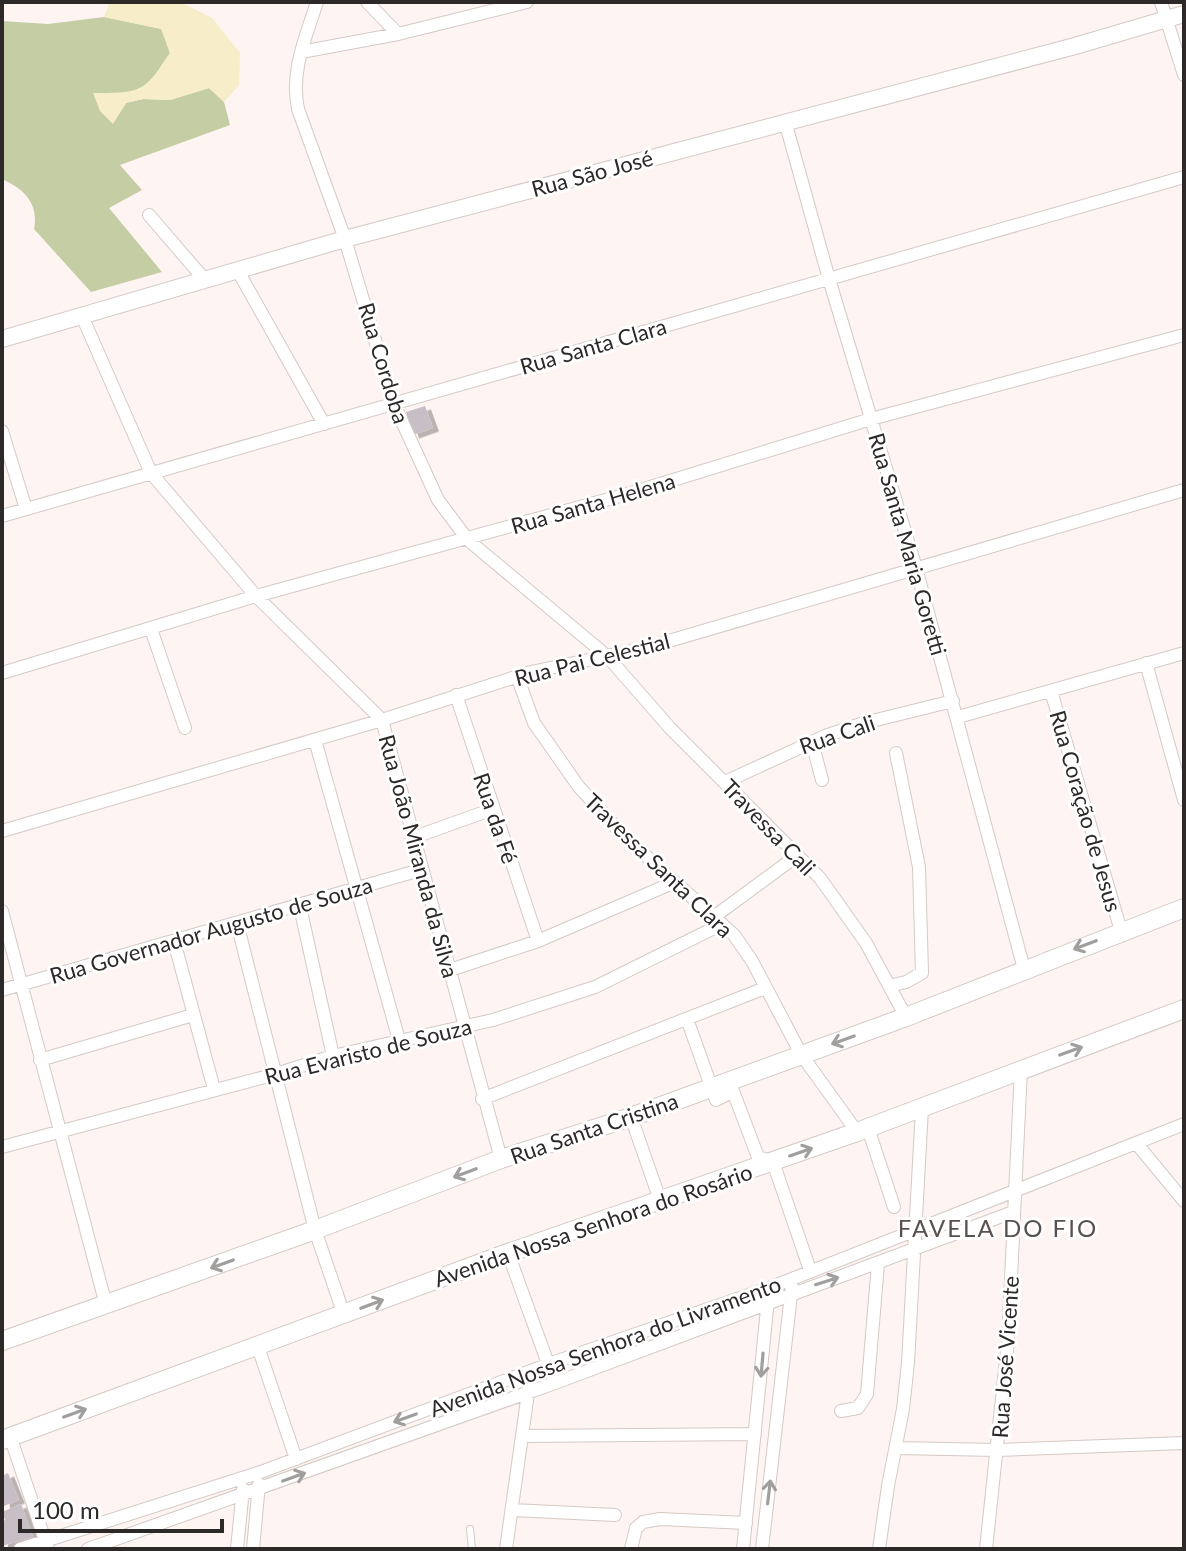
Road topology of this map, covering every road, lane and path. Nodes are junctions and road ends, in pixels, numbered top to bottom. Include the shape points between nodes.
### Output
1 (317, 2) edge
2 (367, 2) edge
3 (527, 2) edge
4 (1161, 2) edge
5 (505, 4) edge
6 (1184, 14) edge
7 (1166, 20) junction
8 (398, 34) junction
9 (301, 52) junction
10 (1184, 75) edge
11 (785, 121) junction
12 (1184, 177) edge
13 (149, 215) dead end
14 (345, 239) junction
15 (238, 271) junction
16 (829, 279) junction
17 (205, 280) junction
18 (82, 316) junction
19 (1184, 335) edge
20 (2, 339) edge
21 (394, 404) junction
22 (871, 419) junction
23 (324, 424) junction
24 (2, 431) edge
25 (151, 473) junction
26 (1184, 490) edge
27 (26, 509) junction
28 (2, 516) edge
29 (468, 540) junction
30 (916, 568) junction
31 (256, 596) junction
32 (151, 629) junction
33 (1184, 653) edge
34 (607, 656) junction
35 (1146, 663) junction
36 (2, 673) edge
37 (517, 676) junction
38 (1051, 691) junction
39 (456, 695) junction
40 (953, 701) junction
41 (958, 717) junction
42 (382, 720) junction
43 (185, 728) dead end
44 (315, 740) junction
45 (812, 742) junction
46 (896, 753) dead end
47 (822, 780) dead end
48 (725, 782) junction
49 (1184, 800) edge
50 (493, 809) junction
51 (2, 831) edge
52 (412, 838) junction
53 (798, 855) junction
54 (420, 870) junction
55 (675, 882) junction
56 (356, 889) junction
57 (300, 907) junction
58 (1184, 908) edge
59 (2, 911) edge
60 (718, 920) junction
61 (237, 923) junction
62 (1121, 931) junction
63 (174, 941) junction
64 (538, 941) junction
65 (1024, 969) junction
66 (450, 970) junction
67 (21, 985) junction
68 (889, 986) junction
69 (765, 988) junction
70 (2, 990) edge
71 (1184, 1009) edge
72 (193, 1015) junction
73 (906, 1017) junction
74 (687, 1019) junction
75 (465, 1025) junction
76 (399, 1040) junction
77 (801, 1054) junction
78 (333, 1056) junction
79 (40, 1060) junction
80 (1021, 1069) junction
81 (276, 1074) junction
82 (711, 1087) junction
83 (214, 1089) junction
84 (482, 1099) junction
85 (922, 1108) junction
86 (631, 1117) junction
87 (1184, 1124) edge
88 (862, 1130) junction
89 (60, 1131) junction
90 (1136, 1143) junction
91 (2, 1147) edge
92 (501, 1159) junction
93 (773, 1162) junction
94 (1014, 1192) junction
95 (660, 1200) junction
96 (1184, 1201) edge
97 (894, 1207) dead end
98 (1013, 1212) junction
99 (315, 1230) junction
100 (915, 1231) junction
101 (914, 1251) junction
102 (508, 1253) junction
103 (878, 1264) junction
104 (810, 1270) junction
105 (793, 1278) junction
106 (769, 1288) junction
107 (792, 1293) junction
108 (767, 1303) junction
109 (106, 1305) junction
110 (344, 1315) junction
111 (2, 1341) edge
112 (258, 1347) junction
113 (549, 1364) junction
114 (531, 1372) junction
115 (555, 1383) junction
116 (529, 1390) junction
117 (841, 1411) dead end
118 (755, 1434) junction
119 (523, 1436) junction
120 (6, 1438) edge
121 (1184, 1443) edge
122 (896, 1448) junction
123 (998, 1450) junction
124 (296, 1459) junction
125 (258, 1473) junction
126 (243, 1477) junction
127 (259, 1490) junction
128 (242, 1496) junction
129 (512, 1510) junction
130 (615, 1515) dead end
131 (746, 1523) junction
132 (470, 1529) dead end
133 (47, 1544) edge
134 (20, 1549) edge
135 (88, 1549) edge
136 (237, 1549) edge
137 (253, 1549) edge
138 (472, 1549) edge
139 (506, 1549) edge
140 (631, 1549) edge
141 (743, 1549) edge
142 (762, 1549) edge
143 (879, 1549) edge
144 (986, 1549) edge

1 - 9 street, Rua Cordoba
2 - 8 street
3 - 5 street
4 - 7 street
5 - 8 street
6 - 7 street, Rua São José
7 - 10 street
7 - 11 street, Rua São José
8 - 9 street
9 - 14 street, Rua Cordoba via 295,75 298,109
11 - 14 street, Rua São José
11 - 16 street, Rua Santa Maria Goretti
12 - 16 street, Rua Santa Clara
13 - 17 street
14 - 15 street, Rua São José
14 - 21 street, Rua Cordoba
15 - 17 street, Rua São José
15 - 23 street
16 - 21 street, Rua Santa Clara
16 - 22 street, Rua Santa Maria Goretti
17 - 18 street, Rua São José
18 - 20 street, Rua São José
18 - 25 street, Rua João Miranda da Silva
19 - 22 street, Rua Santa Helena
21 - 23 street, Rua Santa Clara
21 - 29 street, Rua Cordoba via 438,500
22 - 29 street, Rua Santa Helena
22 - 30 street, Rua Santa Maria Goretti
23 - 25 street, Rua Santa Clara
24 - 27 street
25 - 27 street, Rua Santa Clara
25 - 31 street, Rua João Miranda da Silva
26 - 30 street, Rua Pai Celestial
27 - 28 street, Rua Santa Clara
29 - 31 street, Rua Santa Helena
29 - 34 street, Rua Cordoba
30 - 34 street, Rua Pai Celestial
30 - 40 street, Rua Santa Maria Goretti
31 - 32 street, Rua Santa Helena
31 - 42 street, Rua João Miranda da Silva
32 - 36 street, Rua Santa Helena
32 - 43 street
33 - 35 street
34 - 37 street, Rua Pai Celestial
34 - 48 street, Travessa Cali
35 - 38 street
35 - 49 street
37 - 39 street, Rua Pai Celestial
37 - 55 street, Travessa Santa Clara via 534,723 579,787
38 - 41 street
38 - 62 street, Rua Coração de Jesus
39 - 42 street, Rua Pai Celestial
39 - 50 street, Rua da Fé
40 - 41 street, Rua Santa Maria Goretti
40 - 45 street, Rua Cali
41 - 65 street, Rua Santa Maria Goretti
42 - 44 street, Rua Pai Celestial
42 - 52 street, Rua João Miranda da Silva
44 - 51 street, Rua Pai Celestial
44 - 56 street
45 - 47 street
45 - 48 street, Rua Cali
46 - 68 street via 919,867 922,973
48 - 53 street, Travessa Cali
50 - 52 street
50 - 64 street, Rua da Fé
52 - 54 street, Rua João Miranda da Silva
53 - 60 street, Rua Evaristo de Souza
53 - 68 street, Travessa Cali via 851,921
54 - 56 street, Rua Governador Augusto de Souza
54 - 66 street, Rua João Miranda da Silva
55 - 60 street, Travessa Santa Clara
55 - 64 street
56 - 57 street, Rua Governador Augusto de Souza
56 - 76 street
57 - 61 street, Rua Governador Augusto de Souza
57 - 78 street
58 - 62 main road, Rua Santa Cristina
59 - 67 street
60 - 69 street, Travessa Santa Clara via 752,961
60 - 75 street, Rua Evaristo de Souza via 595,987
61 - 63 street, Rua Governador Augusto de Souza
61 - 81 street
62 -> 65 main road, Rua Santa Cristina
63 - 67 street, Rua Governador Augusto de Souza
63 - 72 street
64 - 66 street
65 - 73 main road, Rua Santa Cristina
66 - 75 street, Rua João Miranda da Silva
67 - 70 street, Rua Governador Augusto de Souza
67 - 79 street
68 - 73 street, Travessa Cali
69 - 74 street
69 - 77 street, Travessa Santa Clara
80 -> 71 main road, Avenida Nossa Senhora do Rosário
72 - 79 street
72 - 83 street
73 -> 77 main road, Rua Santa Cristina
74 - 82 street
74 - 84 street
75 - 76 street, Rua Evaristo de Souza
75 - 84 street, Rua João Miranda da Silva
76 - 78 street, Rua Evaristo de Souza
77 - 82 main road, Rua Santa Cristina
77 - 88 street, Travessa Santa Clara
78 - 81 street, Rua Evaristo de Souza
79 - 89 street
80 - 85 main road, Avenida Nossa Senhora do Rosário
80 - 94 street, Rua José Vicente
81 - 83 street, Rua Evaristo de Souza
81 - 99 street
82 - 86 main road, Rua Santa Cristina
82 - 93 street via 716,1100 733,1091 758,1157
83 - 89 street, Rua Evaristo de Souza
84 - 92 street, Rua João Miranda da Silva
85 - 88 main road, Avenida Nossa Senhora do Rosário
85 - 100 street
86 - 92 main road, Rua Santa Cristina
86 - 95 street
87 - 90 street, Avenida Nossa Senhora do Livramento
93 -> 88 main road, Avenida Nossa Senhora do Rosário
88 - 97 street, Travessa Santa Clara
89 - 91 street, Rua Evaristo de Souza
89 - 109 street
90 - 94 street, Avenida Nossa Senhora do Livramento
90 - 96 street
92 -> 99 main road, Rua Santa Cristina
93 - 95 main road, Avenida Nossa Senhora do Rosário
93 - 104 street
94 - 98 street, Rua José Vicente
94 - 100 street, Avenida Nossa Senhora do Livramento
95 - 102 main road, Avenida Nossa Senhora do Rosário
98 - 101 street, Avenida Nossa Senhora do Livramento
98 - 123 street, Rua José Vicente
99 -> 109 main road, Rua Santa Cristina
99 - 110 street
100 - 101 street
100 - 104 street, Avenida Nossa Senhora do Livramento
101 - 103 street, Avenida Nossa Senhora do Livramento
101 - 122 street via 906,1385
110 -> 102 main road, Avenida Nossa Senhora do Rosário
102 - 113 street
107 -> 103 street, Avenida Nossa Senhora do Livramento
103 - 117 street via 867,1394 858,1408
104 - 105 street, Avenida Nossa Senhora do Livramento
105 - 106 street, Avenida Nossa Senhora do Livramento
105 - 107 street
106 - 108 street
106 - 113 street, Avenida Nossa Senhora do Livramento
107 - 108 street, Avenida Nossa Senhora do Livramento
142 -> 107 street
108 - 115 street, Avenida Nossa Senhora do Livramento
108 -> 118 street
109 - 111 main road, Rua Santa Cristina
110 - 112 main road, Avenida Nossa Senhora do Rosário
120 -> 112 main road, Avenida Nossa Senhora do Rosário
112 - 124 street
113 - 114 street, Avenida Nossa Senhora do Livramento
113 - 115 street
114 - 116 street
114 -> 124 street, Avenida Nossa Senhora do Livramento
115 - 116 street, Avenida Nossa Senhora do Livramento
116 - 119 street
127 -> 116 street, Avenida Nossa Senhora do Livramento
118 - 119 street
118 - 131 street
119 - 129 street
120 - 133 street
121 - 123 street
122 - 123 street
122 - 143 street
123 - 144 street, Rua José Vicente
124 - 125 street, Avenida Nossa Senhora do Livramento
125 - 126 street, Avenida Nossa Senhora do Livramento
125 - 127 street
126 - 128 street
126 - 133 street, Avenida Nossa Senhora do Livramento
127 - 128 street, Avenida Nossa Senhora do Livramento
127 - 137 street
128 - 135 street, Avenida Nossa Senhora do Livramento
128 - 136 street
129 - 130 street
129 - 139 street
131 - 140 street via 650,1520 636,1528
131 - 141 street
132 - 138 lane
133 - 134 street, Avenida Nossa Senhora do Livramento

